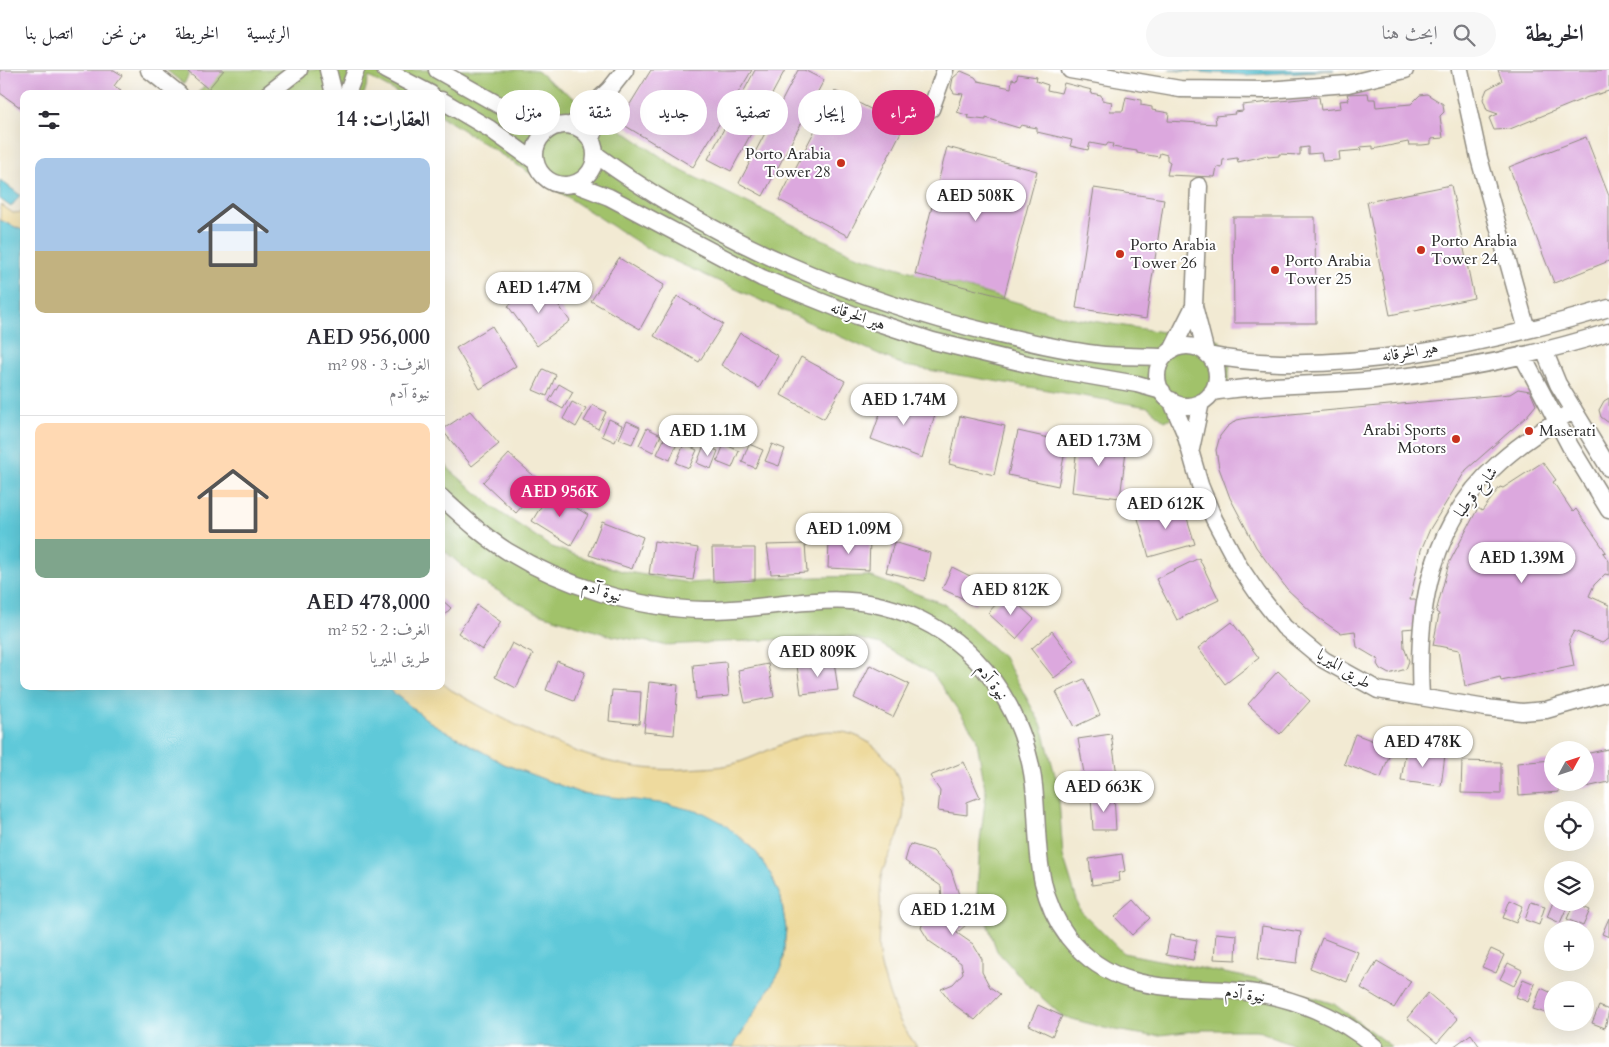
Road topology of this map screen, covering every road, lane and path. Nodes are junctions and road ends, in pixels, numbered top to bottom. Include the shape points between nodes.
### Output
1 (149, 70) edge
2 (299, 70) edge
3 (328, 70) edge
4 (356, 70) edge
5 (385, 70) edge
6 (437, 70) edge
7 (625, 70) edge
8 (945, 70) edge
9 (1070, 70) edge
10 (1405, 70) edge
11 (1460, 70) edge
12 (610, 89) junction
13 (174, 90) edge
14 (273, 90) edge
15 (333, 90) edge
16 (348, 90) edge
17 (423, 90) edge
18 (935, 100) edge
19 (445, 102) edge
20 (565, 126) junction
21 (593, 148) junction
22 (536, 162) junction
23 (575, 184) junction
24 (1199, 186) dead end
25 (1194, 306) junction
26 (1609, 308) edge
27 (1527, 330) junction
28 (1609, 332) edge
29 (1544, 350) junction
30 (1168, 354) junction
31 (1207, 354) junction
32 (1522, 355) junction
33 (1166, 396) junction
34 (1206, 397) junction
35 (1574, 410) junction
36 (1557, 421) junction
37 (1190, 451) junction
38 (1609, 468) edge
39 (445, 500) edge
40 (1609, 510) edge
41 (1609, 692) edge
42 (1421, 697) junction
43 (1375, 1047) edge

1 - 13 street
2 - 14 street
3 - 15 street
4 - 16 street
5 - 17 street
6 - 20 street via 513,113
7 - 12 street
8 - 18 street
9 - 10 street via 1180,89 1266,90 1348,84
11 - 27 street via 1480,158
12 - 20 street
12 - 21 street
19 - 22 street
20 - 21 street via 579,129
20 - 22 street via 548,130 540,139 535,150
21 - 23 street via 590,172
21 - 30 street, هير الخرقانه via 632,182 669,203 781,262 841,287 941,321 1035,344 1096,354
22 - 23 street via 546,179 565,186
23 - 33 street, هير الخرقانه via 609,197 762,278 857,316 933,341 1044,368 1137,384
24 - 25 street
25 - 30 street
25 - 31 street
26 - 27 street, هير الخرقانه
27 - 31 street, هير الخرقانه via 1372,358 1276,364
28 - 29 street, هير الخرقانه
29 - 32 street, هير الخرقانه
29 - 35 street via 1558,384
30 - 31 street via 1186,346
30 - 33 street via 1158,371
31 - 34 street via 1217,376
32 - 34 street, هير الخرقانه via 1427,374 1253,386
32 - 36 street
33 - 34 street via 1186,405
33 - 37 street, طريق الميريا
34 - 37 street, طريق الميريا
35 - 36 street, شارع قرطبا
35 - 38 street
36 - 40 street
36 - 42 street, شارع قرطبا via 1499,462 1463,505 1447,532 1433,563 1422,607 1418,657
37 - 42 street, طريق الميريا via 1200,485 1226,543 1258,594 1284,626 1324,660 1349,676 1378,690
39 - 43 street, نيوة آدم via 506,550 542,570 629,600 705,610 843,599 882,605 922,620 963,648 984,670 1007,700 1022,729 1030,759 1040,877 1050,908 1067,935 1086,956 1106,970 1133,981 1164,988 1249,992 1289,1001 1328,1016 1361,1034
41 - 42 street, طريق الميريا via 1546,710 1522,712

